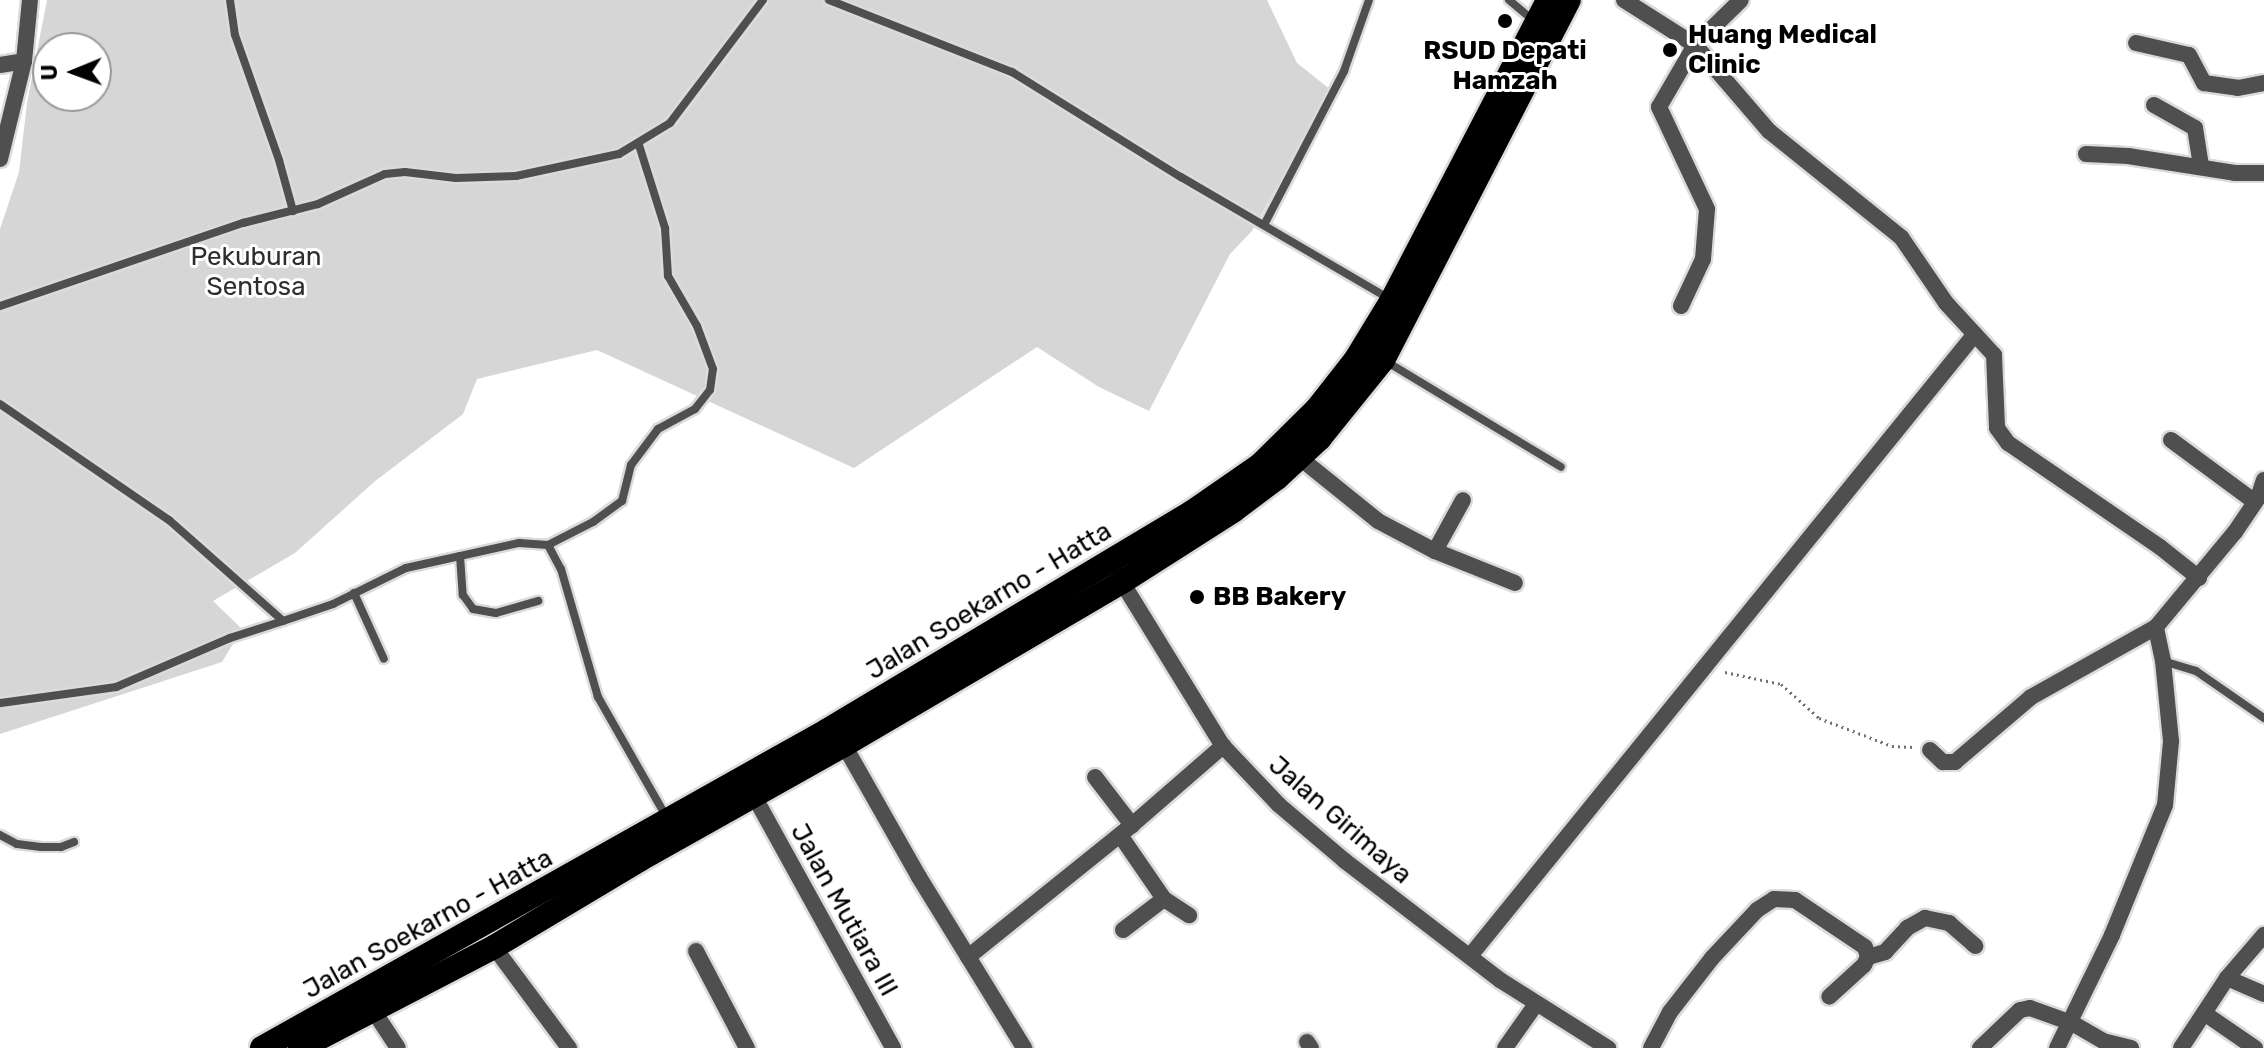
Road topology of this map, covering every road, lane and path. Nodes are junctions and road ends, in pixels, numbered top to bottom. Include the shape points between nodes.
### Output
1 (30, 0) edge
2 (230, 0) edge
3 (763, 0) edge
4 (829, 0) edge
5 (1369, 0) edge
6 (1509, 0) edge
7 (1548, 0) edge
8 (1569, 0) edge
9 (1624, 0) edge
10 (1741, 0) edge
11 (1544, 26) junction
12 (2136, 43) dead end
13 (1695, 45) junction
14 (24, 61) junction
15 (0, 65) edge
16 (2264, 83) edge
17 (2154, 105) dead end
18 (639, 145) junction
19 (2086, 154) dead end
20 (0, 159) edge
21 (2201, 166) junction
22 (2264, 173) edge
23 (293, 211) junction
24 (1264, 225) junction
25 (1392, 300) junction
26 (0, 306) edge
27 (1681, 306) dead end
28 (1975, 334) junction
29 (1383, 360) junction
30 (0, 404) edge
31 (2171, 440) dead end
32 (1300, 458) junction
33 (1561, 467) dead end
34 (2264, 480) edge
35 (1463, 500) dead end
36 (2255, 502) junction
37 (548, 545) junction
38 (1435, 551) junction
39 (460, 556) junction
40 (1116, 572) junction
41 (2199, 578) junction
42 (1515, 583) dead end
43 (354, 593) junction
44 (538, 601) dead end
45 (283, 621) junction
46 (2156, 627) junction
47 (384, 659) dead end
48 (2163, 661) junction
49 (1705, 668) junction
50 (0, 703) edge
51 (2264, 718) edge
52 (844, 745) junction
53 (1223, 746) junction
54 (1930, 750) joint
55 (1095, 777) dead end
56 (754, 796) junction
57 (668, 820) junction
58 (1126, 830) junction
59 (0, 835) edge
60 (74, 842) dead end
61 (1164, 899) junction
62 (1189, 915) dead end
63 (1123, 930) dead end
64 (2264, 935) edge
65 (1975, 946) dead end
66 (494, 947) junction
67 (696, 951) dead end
68 (1470, 956) junction
69 (968, 957) junction
70 (1868, 957) junction
71 (2227, 978) junction
72 (2264, 994) edge
73 (1829, 997) dead end
74 (1536, 1004) junction
75 (373, 1010) junction
76 (2204, 1013) junction
77 (2072, 1023) junction
78 (310, 1036) edge
79 (262, 1048) edge
80 (398, 1048) edge
81 (569, 1048) edge
82 (747, 1048) edge
83 (893, 1048) edge
84 (1024, 1048) edge
85 (1505, 1048) edge
86 (1608, 1048) edge
87 (1651, 1048) edge
88 (1980, 1048) edge
89 (2057, 1048) edge
90 (2131, 1048) edge
91 (2181, 1048) edge
92 (2255, 1048) edge

1 - 14 street
2 - 23 lane via 235,35
3 - 18 lane via 670,123
4 - 24 lane via 1012,72
5 - 24 lane via 1344,71
6 - 11 lane
7 - 11 highway, Jalan Soekarno - Hatta
8 - 11 highway, Jalan Soekarno - Hatta
9 - 13 street
10 - 13 street
11 - 25 highway, Jalan Soekarno - Hatta
11 - 29 highway, Jalan Soekarno - Hatta
12 - 16 street via 2189,55 2204,83 2238,88
13 - 27 street via 1659,107 1708,219 1703,259
13 - 28 street via 1769,131 1901,237 1932,285
14 - 15 street
14 - 20 street
17 - 21 street via 2192,124
18 - 23 lane via 516,176 385,174
18 - 37 lane via 665,228 668,276 697,326 713,369 710,390 695,409 658,429 631,465 622,501
19 - 21 street
21 - 22 street
23 - 26 lane via 243,223
24 - 25 lane
25 - 40 highway, Jalan Soekarno - Hatta via 1317,409 1260,465
28 - 41 street via 1996,361 1996,421 2001,435
28 - 49 street
29 - 32 highway, Jalan Soekarno - Hatta
29 - 33 lane
30 - 45 lane via 169,520
31 - 36 street
32 - 38 street via 1378,521
32 - 40 highway, Jalan Soekarno - Hatta via 1233,511
34 - 36 street
35 - 38 street
36 - 41 street
37 - 39 lane via 519,543
37 - 57 lane via 561,569 598,697
38 - 42 street
39 - 43 lane via 406,568
39 - 44 lane via 463,595 473,609 496,613
40 - 52 highway, Jalan Soekarno - Hatta
40 - 53 street, Jalan Girimaya
40 - 57 highway, Jalan Soekarno - Hatta
41 - 46 street
43 - 45 lane
43 - 47 lane
45 - 50 lane via 116,687
46 - 48 street
46 - 54 street via 2031,697 1952,764
48 - 51 lane via 2196,671
48 - 77 street via 2171,741 2165,805
49 - 54 path via 1778,683 1826,721 1892,746
49 - 68 street
52 - 56 highway, Jalan Soekarno - Hatta
52 - 69 street
53 - 58 street
53 - 68 street, Jalan Girimaya via 1279,805
55 - 58 street
56 - 66 highway, Jalan Soekarno - Hatta
56 - 83 street, Jalan Mutiara III
57 - 78 highway, Jalan Soekarno - Hatta
58 - 61 street
58 - 69 street
59 - 60 lane via 41,847
61 - 62 street
61 - 63 street
64 - 71 street
65 - 70 street via 1949,923 1925,918 1881,954
66 - 75 highway, Jalan Soekarno - Hatta
66 - 81 street
67 - 82 street
68 - 74 street, Jalan Girimaya
69 - 84 street
70 - 73 street
70 - 87 street via 1861,942 1795,900 1768,901 1712,958 1670,1012
71 - 72 street
71 - 76 street
74 - 85 street
74 - 86 street, Jalan Girimaya
75 - 78 highway, Jalan Soekarno - Hatta
75 - 80 street
76 - 91 street
76 - 92 street
77 - 88 street via 2022,1008
77 - 89 street
77 - 90 street via 2103,1041
78 - 79 highway, Jalan Soekarno - Hatta

